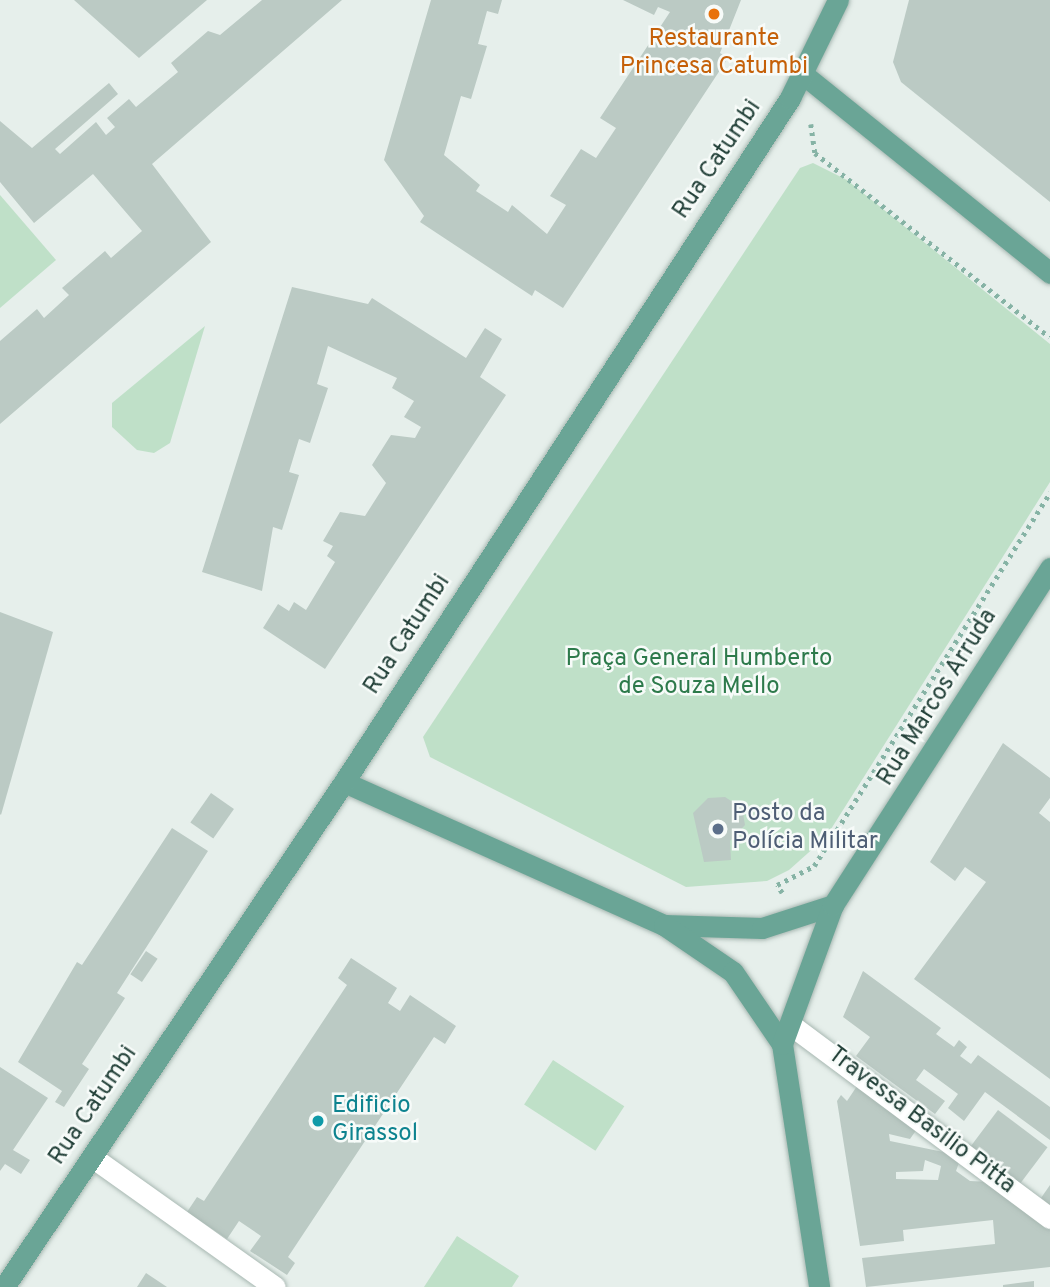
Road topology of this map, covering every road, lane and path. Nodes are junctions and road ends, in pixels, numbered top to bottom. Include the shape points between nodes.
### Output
1 (838, 0) edge
2 (804, 75) junction
3 (815, 153) dead end
4 (1050, 273) edge
5 (1050, 337) edge
6 (1050, 492) edge
7 (1050, 568) edge
8 (344, 782) junction
9 (777, 885) dead end
10 (833, 905) junction
11 (664, 925) junction
12 (791, 1025) junction
13 (782, 1045) junction
14 (92, 1157) junction
15 (1050, 1218) edge
16 (4, 1287) edge
17 (275, 1287) edge
18 (819, 1287) edge

1 - 2 main road, Rua Catumbi
2 - 4 main road
2 - 8 main road, Rua Catumbi
3 - 5 path
6 - 9 path via 814,866
7 - 10 main road, Rua Marcos Arruda
8 - 11 main road
8 - 14 main road, Rua Catumbi
10 - 11 main road via 762,928
10 - 12 main road, Rua Marcos Arruda
11 - 13 main road via 733,972
12 - 13 main road, Rua Marcos Arruda
12 - 15 lane, Travessa Basilio Pitta
13 - 18 main road
14 - 16 main road, Rua Catumbi
14 - 17 lane

